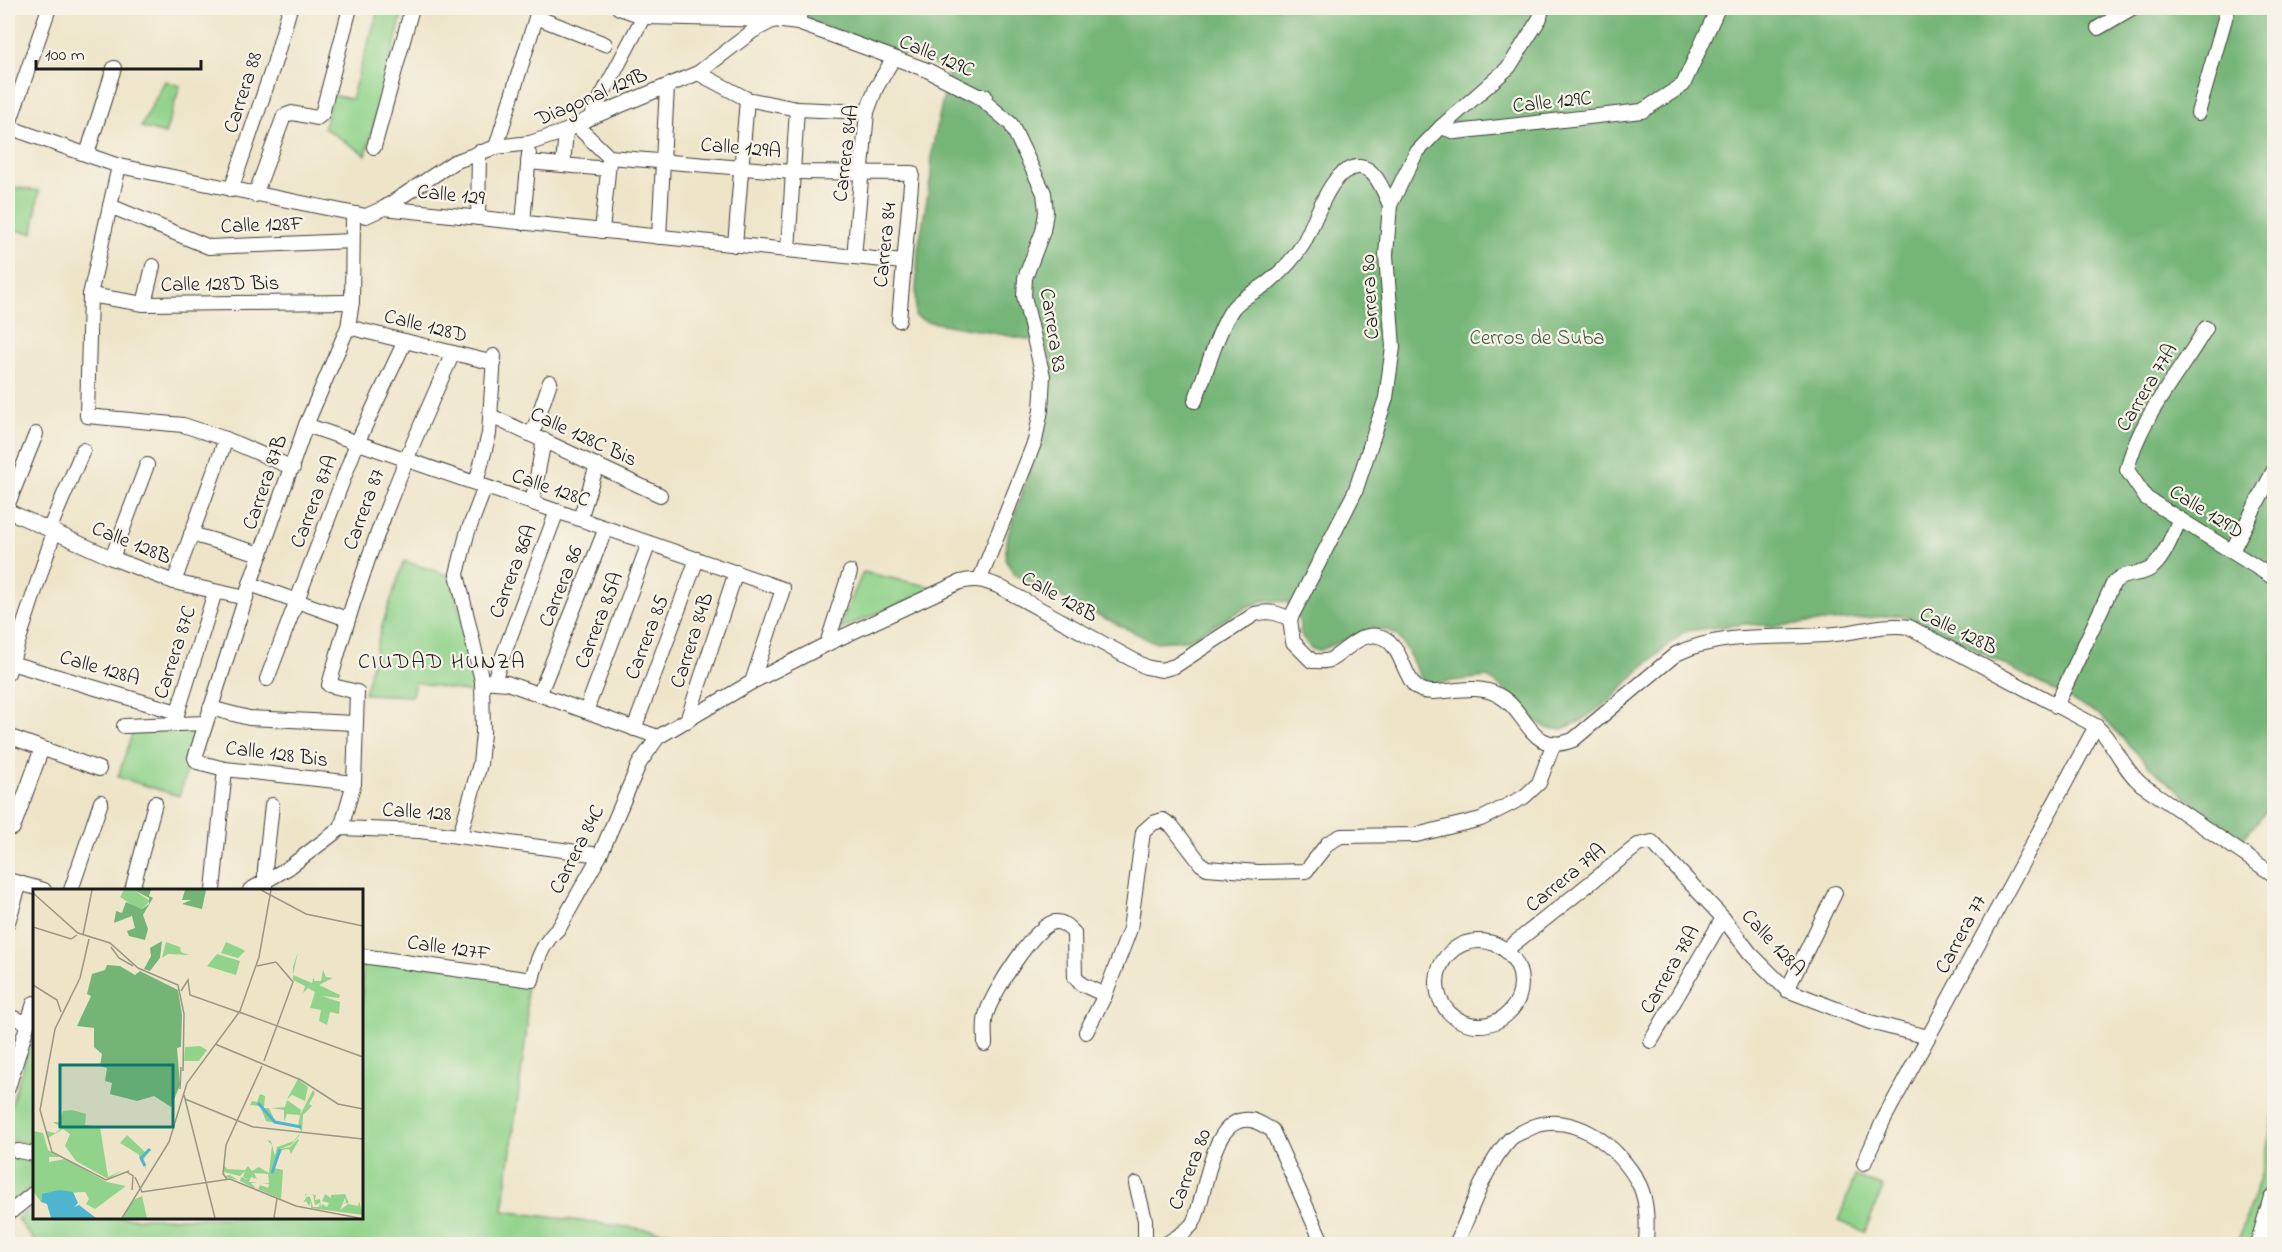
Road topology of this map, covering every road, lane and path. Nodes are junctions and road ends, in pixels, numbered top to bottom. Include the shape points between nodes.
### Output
1 (49, 8) edge
2 (290, 8) edge
3 (350, 8) edge
4 (412, 8) edge
5 (619, 8) edge
6 (801, 8) edge
7 (1542, 8) edge
8 (1718, 8) edge
9 (2132, 8) edge
10 (2228, 8) edge
11 (537, 12) edge
12 (646, 12) edge
13 (774, 20) junction
14 (798, 23) junction
15 (2098, 28) dead end
16 (605, 44) dead end
17 (893, 59) junction
18 (114, 68) dead end
19 (698, 73) junction
20 (667, 87) junction
21 (978, 96) junction
22 (747, 99) junction
23 (993, 99) joint
24 (796, 109) junction
25 (867, 112) junction
26 (2198, 113) dead end
27 (590, 118) junction
28 (1011, 124) junction
29 (8, 127) edge
30 (1441, 127) junction
31 (572, 129) junction
32 (530, 143) junction
33 (374, 147) dead end
34 (496, 147) junction
35 (479, 152) junction
36 (87, 154) junction
37 (664, 161) junction
38 (528, 162) junction
39 (609, 163) junction
40 (563, 165) junction
41 (119, 166) junction
42 (743, 168) junction
43 (792, 172) junction
44 (863, 173) junction
45 (912, 173) joint
46 (231, 189) junction
47 (255, 195) junction
48 (1390, 204) junction
49 (110, 206) junction
50 (384, 208) junction
51 (353, 216) junction
52 (478, 218) junction
53 (523, 223) junction
54 (602, 231) junction
55 (659, 237) junction
56 (352, 241) junction
57 (735, 245) junction
58 (788, 250) junction
59 (855, 257) junction
60 (903, 262) junction
61 (153, 266) dead end
62 (90, 295) junction
63 (352, 302) junction
64 (144, 304) junction
65 (898, 320) dead end
66 (348, 327) junction
67 (2206, 328) dead end
68 (405, 341) junction
69 (453, 353) junction
70 (550, 382) dead end
71 (1195, 402) dead end
72 (491, 416) junction
73 (306, 425) junction
74 (36, 434) dead end
75 (538, 437) junction
76 (226, 439) junction
77 (357, 443) junction
78 (83, 450) dead end
79 (404, 459) junction
80 (147, 465) dead end
81 (597, 465) junction
82 (293, 468) junction
83 (2127, 470) joint
84 (2274, 470) edge
85 (480, 485) junction
86 (660, 495) dead end
87 (532, 503) junction
88 (8, 504) edge
89 (8, 511) edge
90 (557, 511) junction
91 (580, 519) junction
92 (2180, 519) junction
93 (606, 528) junction
94 (51, 531) junction
95 (191, 534) junction
96 (649, 543) junction
97 (2232, 550) junction
98 (261, 554) junction
99 (112, 558) junction
100 (697, 559) junction
101 (850, 572) dead end
102 (736, 573) junction
103 (2274, 578) edge
104 (980, 579) junction
105 (174, 582) junction
106 (250, 584) junction
107 (215, 592) junction
108 (246, 598) junction
109 (298, 599) junction
110 (347, 619) junction
111 (1290, 619) junction
112 (827, 644) junction
113 (9, 668) edge
114 (267, 679) dead end
115 (488, 680) junction
116 (752, 682) junction
117 (540, 693) junction
118 (2056, 706) junction
119 (210, 708) junction
120 (586, 711) junction
121 (175, 718) junction
122 (687, 721) junction
123 (205, 723) junction
124 (354, 723) junction
125 (124, 726) dead end
126 (2096, 726) junction
127 (634, 729) junction
128 (8, 736) edge
129 (658, 737) junction
130 (1553, 745) junction
131 (42, 748) junction
132 (196, 760) joint
133 (99, 769) dead end
134 (225, 770) junction
135 (354, 783) junction
136 (101, 802) dead end
137 (155, 804) dead end
138 (272, 805) dead end
139 (10, 827) edge
140 (341, 828) junction
141 (460, 835) junction
142 (1652, 842) joint
143 (600, 855) junction
144 (2274, 875) edge
145 (14, 881) edge
146 (265, 887) edge
147 (38, 889) edge
148 (72, 889) edge
149 (133, 889) edge
150 (213, 889) edge
151 (1836, 894) dead end
152 (1723, 918) junction
153 (8, 922) edge
154 (1506, 950) junction
155 (363, 956) edge
156 (532, 980) joint
157 (1787, 990) junction
158 (1105, 995) junction
159 (33, 1006) edge
160 (8, 1016) edge
161 (28, 1023) junction
162 (1086, 1032) dead end
163 (1928, 1037) junction
164 (1651, 1041) dead end
165 (985, 1044) dead end
166 (8, 1088) edge
167 (18, 1151) dead end
168 (33, 1154) edge
169 (1864, 1162) dead end
170 (1136, 1184) dead end
171 (33, 1194) edge
172 (2274, 1199) edge
173 (8, 1214) edge
174 (1145, 1245) edge
175 (1166, 1245) edge
176 (1323, 1245) edge
177 (1456, 1245) edge
178 (1646, 1245) edge
179 (2261, 1245) edge

1 - 29 street
2 - 46 street, Carrera 88
3 - 47 street via 322,114 317,118 292,112 284,116
4 - 33 street
5 - 12 street, Calle 129C
6 - 14 street
7 - 30 street, Carrera 80 via 1540,18 1509,67
8 - 30 street, Calle 129C via 1683,85 1642,111 1456,132
9 - 15 street
10 - 26 street
11 - 16 street
11 - 34 street
12 - 13 street, Calle 129C
12 - 27 street
13 - 14 street, Calle 129C
13 - 19 street, Diagonal 129B
14 - 17 street, Calle 129C
17 - 21 street, Calle 129C via 927,70
17 - 25 street, Carrera 84A
18 - 36 street
19 - 20 street, Diagonal 129B
19 - 22 street
20 - 27 street, Diagonal 129B
20 - 37 street
21 - 23 street, Calle 129C
21 - 28 street, Carrera 83
22 - 24 street
22 - 42 street
23 - 28 street, Carrera 83
24 - 25 street
24 - 43 street
25 - 44 street, Carrera 84A
27 - 31 street, Diagonal 129B
28 - 104 street, Carrera 83 via 1044,193 1046,212 1025,278 1024,296 1043,375 1041,410 1035,441
29 - 36 street, Calle 129
30 - 48 street, Carrera 80 via 1416,153
31 - 32 street, Diagonal 129B
31 - 39 street
31 - 40 street
32 - 34 street, Diagonal 129B
32 - 38 street
34 - 35 street, Diagonal 129B
35 - 50 street, Diagonal 129B via 454,162
35 - 52 street
36 - 41 street, Calle 129
37 - 39 street, Calle 129A
37 - 42 street, Calle 129A
37 - 55 street
38 - 40 street, Calle 129A
38 - 53 street
39 - 40 street, Calle 129A
39 - 54 street
41 - 46 street, Calle 129
41 - 49 street
42 - 43 street, Calle 129A
42 - 57 street
43 - 44 street, Calle 129A
43 - 58 street
44 - 45 street, Calle 129A
44 - 59 street, Carrera 84A
45 - 60 street, Carrera 84
46 - 47 street, Calle 129
47 - 51 street, Calle 129
48 - 71 street via 1367,169 1359,166 1336,176 1294,257 1269,282 1242,299 1228,317
48 - 111 street, Carrera 80 via 1386,255 1393,347 1386,398 1355,492
49 - 56 street, Calle 128F via 209,247
49 - 62 street
50 - 51 street, Calle 129 via 366,216
50 - 52 street, Calle 129
51 - 56 street, Carrera 87B
52 - 53 street, Calle 129
53 - 54 street, Calle 129
54 - 55 street, Calle 129
55 - 57 street, Calle 129
56 - 63 street, Carrera 87B
57 - 58 street, Calle 129
58 - 59 street, Calle 129
59 - 60 street, Calle 129
60 - 65 street, Carrera 84
61 - 64 street
62 - 64 street, Calle 128D Bis
62 - 76 street via 87,417 183,424
63 - 64 street, Calle 128D Bis
63 - 66 street, Carrera 87B
66 - 68 street, Calle 128D
66 - 73 street, Carrera 87B
67 - 83 street, Carrera 77A via 2147,422 2131,451
68 - 69 street, Calle 128D
68 - 77 street, Carrera 87A
69 - 72 street, Calle 128D via 494,360
69 - 79 street, Carrera 87
70 - 75 street
72 - 75 street, Calle 128C Bis
72 - 85 street
73 - 77 street, Calle 128C
73 - 82 street, Carrera 87B
74 - 88 street
75 - 81 street, Calle 128C Bis
75 - 87 street
76 - 82 street
76 - 95 street
77 - 79 street, Calle 128C
77 - 109 street, Carrera 87A
78 - 94 street
79 - 85 street, Calle 128C
79 - 110 street, Carrera 87
80 - 99 street
81 - 86 street, Calle 128C Bis
81 - 91 street
82 - 98 street, Carrera 87B
83 - 92 street, Calle 129D via 2146,498
84 - 97 street
85 - 87 street, Calle 128C
85 - 115 street via 457,574
87 - 90 street, Calle 128C
89 - 94 street, Calle 128B
90 - 91 street, Calle 128C
90 - 115 street, Carrera 86A
91 - 93 street, Calle 128C
92 - 97 street, Calle 129D
92 - 118 street via 2157,564 2114,582
93 - 96 street, Calle 128C
93 - 117 street, Carrera 86
94 - 99 street, Calle 128B
94 - 113 street
95 - 98 street
95 - 105 street
96 - 100 street, Calle 128C
96 - 120 street, Carrera 85A
97 - 103 street, Calle 129D
98 - 106 street, Carrera 87B
99 - 105 street, Calle 128B
100 - 102 street, Calle 128C
100 - 127 street, Carrera 85
101 - 112 street
102 - 116 street, Calle 128C via 783,589
102 - 122 street, Carrera 84B
104 - 111 street, Calle 128B via 1146,667 1161,670 1175,666 1256,614 1275,612
104 - 112 street via 960,582
105 - 107 street, Calle 128B
106 - 108 street, Carrera 87B
106 - 109 street
107 - 108 street, Calle 128B
107 - 121 street, Carrera 87C
108 - 119 street, Carrera 87B
109 - 110 street
109 - 114 street, Carrera 87A
110 - 124 street, Carrera 87 via 329,685 357,692
111 - 130 street via 1293,642 1312,661 1328,661 1365,637 1377,635 1392,644 1421,691 1437,693 1474,687 1499,695 1524,724
112 - 116 street
113 - 121 street, Calle 128A
115 - 117 street
115 - 141 street via 483,749
116 - 122 street
117 - 120 street
118 - 126 street, Calle 128B
118 - 130 street, Calle 128B via 1917,630 1883,626 1836,634 1718,639 1695,645 1676,654 1574,740
119 - 123 street, Carrera 87B
119 - 124 street via 249,718
120 - 127 street
121 - 123 street, Calle 128A
121 - 125 street, Calle 128A
122 - 129 street
123 - 132 street, Carrera 87B
124 - 135 street
126 - 144 street, Calle 128B via 2114,745 2135,779
126 - 163 street, Carrera 77
127 - 129 street
128 - 131 street
129 - 143 street, Carrera 84C via 639,764
130 - 158 street via 1539,783 1507,806 1481,819 1416,835 1341,836 1328,843 1306,871 1207,868 1172,826 1163,820 1153,822 1143,832 1130,929
131 - 133 street
131 - 139 street
132 - 134 street, Calle 128 Bis
134 - 135 street, Calle 128 Bis
134 - 150 street
135 - 140 street
136 - 148 street
137 - 149 street
138 - 146 street
140 - 141 street, Calle 128
140 - 146 street
141 - 143 street, Calle 128
142 - 152 street, Calle 128A
142 - 154 street, Carrera 79A via 1638,845
143 - 156 street, Carrera 84C via 535,964
145 - 147 street
145 - 153 street
151 - 157 street
152 - 157 street, Calle 128A
152 - 164 street, Carrera 78A
154 - 154 street via 1482,941 1469,942 1448,954 1437,975 1440,1000 1448,1012 1459,1020 1479,1025 1499,1021 1510,1012 1522,987 1521,973
155 - 156 street, Calle 127F
157 - 163 street, Calle 128A via 1870,1022
158 - 162 street
158 - 165 street via 1075,977 1074,933 1065,924 1046,926 1015,959 986,1013
159 - 161 street
160 - 161 street
161 - 166 street
163 - 169 street, Carrera 77
167 - 168 street
170 - 174 street via 1145,1220
171 - 173 street
172 - 179 highway
175 - 176 street, Carrera 80 via 1193,1223 1224,1130 1252,1120 1272,1130
177 - 178 street via 1487,1175 1511,1138 1534,1126 1560,1122 1601,1139 1628,1165 1641,1188

